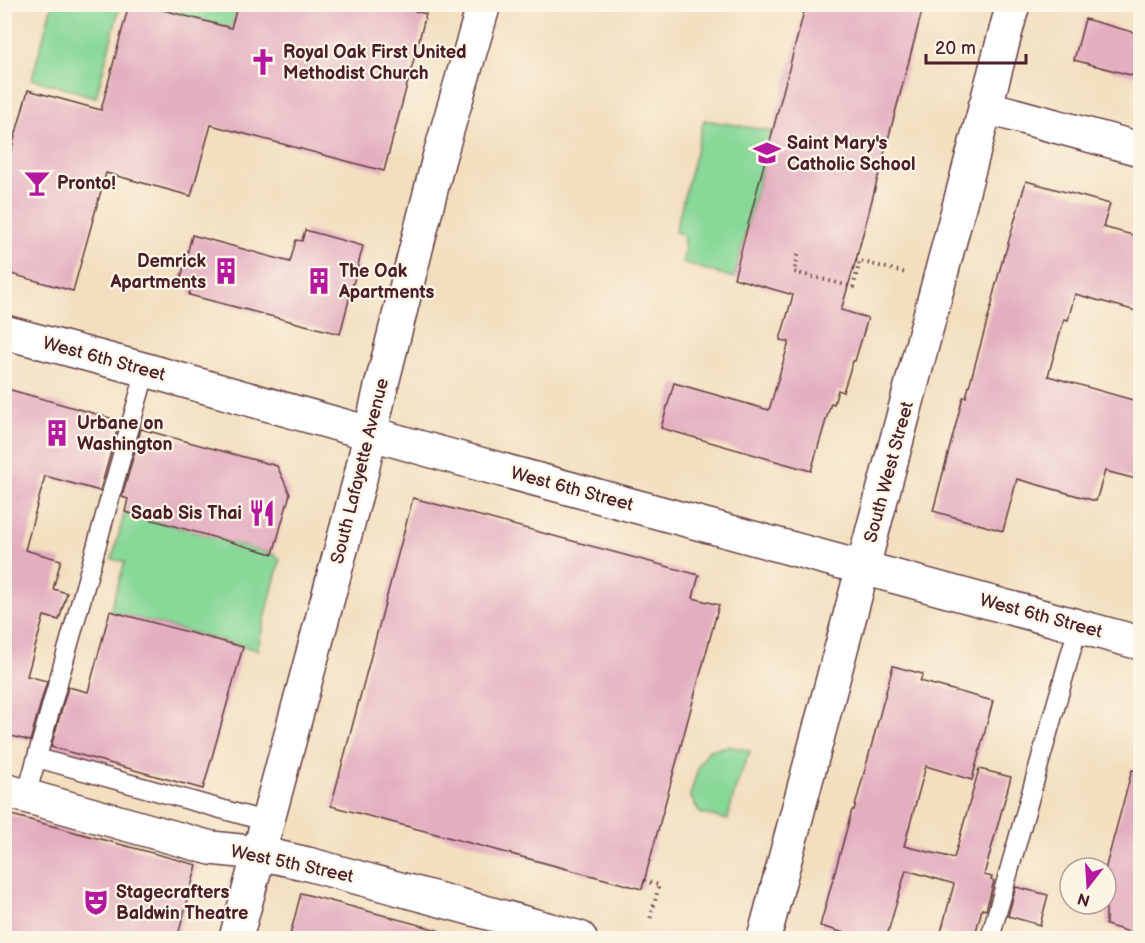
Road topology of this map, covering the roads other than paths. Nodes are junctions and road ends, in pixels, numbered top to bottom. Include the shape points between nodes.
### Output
1 (484, 4) edge
2 (1012, 4) edge
3 (985, 107) junction
4 (1140, 149) edge
5 (4, 332) edge
6 (146, 370) junction
7 (369, 434) junction
8 (864, 568) junction
9 (1078, 627) junction
10 (1140, 644) edge
11 (37, 758) junction
12 (15, 793) edge
13 (268, 822) junction
14 (259, 854) junction
15 (236, 939) edge
16 (580, 939) edge
17 (764, 939) edge
18 (990, 939) edge

1 - 7 street, South Lafayette Avenue via 439,158
2 - 3 street, South West Street
3 - 4 street
3 - 8 street, South West Street
5 - 6 street, West 6th Street
6 - 7 street, West 6th Street
6 - 11 lane
7 - 8 street, West 6th Street
7 - 13 street, South Lafayette Avenue
8 - 9 street, West 6th Street
8 - 17 street, South West Street
9 - 10 street, West 6th Street
9 - 18 lane
11 - 12 lane
11 - 13 lane
12 - 14 street, West 5th Street via 211,848
13 - 14 street, South Lafayette Avenue
14 - 15 street, South Lafayette Avenue
14 - 16 street, West 5th Street

